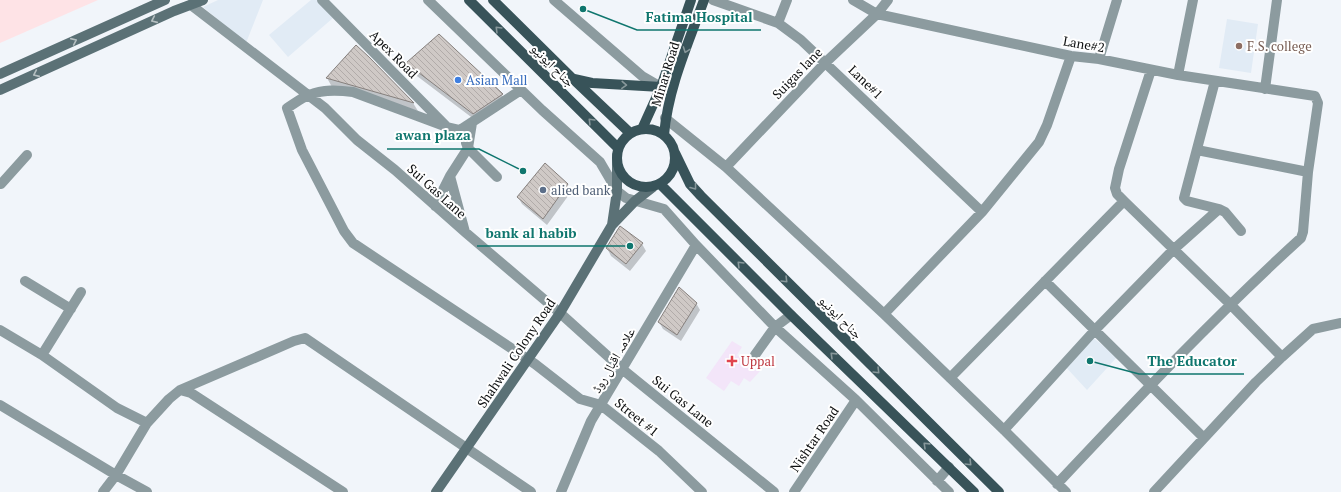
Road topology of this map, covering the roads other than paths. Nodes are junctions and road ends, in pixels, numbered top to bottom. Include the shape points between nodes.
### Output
1 (165, 0) edge
2 (170, 0) edge
3 (203, 0) edge
4 (322, 0) edge
5 (428, 0) edge
6 (469, 0) edge
7 (493, 0) edge
8 (554, 0) edge
9 (691, 0) edge
10 (704, 0) edge
11 (713, 0) edge
12 (787, 0) edge
13 (853, 0) edge
14 (888, 0) edge
15 (1117, 0) edge
16 (1193, 0) edge
17 (1277, 0) edge
18 (191, 6) junction
19 (174, 11) junction
20 (877, 14) junction
21 (778, 23) junction
22 (1071, 56) junction
23 (1099, 59) junction
24 (826, 62) junction
25 (1151, 70) junction
26 (0, 74) edge
27 (1178, 75) junction
28 (572, 78) junction
29 (1215, 81) junction
30 (661, 87) junction
31 (1265, 89) junction
32 (0, 90) edge
33 (521, 90) junction
34 (309, 95) junction
35 (665, 118) junction
36 (472, 123) junction
37 (447, 127) junction
38 (642, 129) junction
39 (460, 130) junction
40 (630, 133) junction
41 (664, 135) junction
42 (468, 148) junction
43 (1197, 150) junction
44 (618, 151) junction
45 (675, 153) junction
46 (27, 155) dead end
47 (726, 167) junction
48 (1308, 172) junction
49 (450, 176) junction
50 (496, 176) dead end
51 (0, 183) edge
52 (656, 185) junction
53 (617, 191) junction
54 (635, 201) junction
55 (1124, 201) junction
56 (435, 206) junction
57 (1219, 209) junction
58 (982, 212) junction
59 (612, 225) junction
60 (1241, 231) dead end
61 (464, 232) junction
62 (696, 245) junction
63 (1173, 250) junction
64 (25, 281) dead end
65 (1045, 281) junction
66 (81, 292) dead end
67 (1230, 304) junction
68 (71, 309) junction
69 (560, 313) junction
70 (791, 314) junction
71 (884, 314) junction
72 (1341, 323) edge
73 (775, 327) junction
74 (0, 330) edge
75 (1095, 330) junction
76 (42, 355) junction
77 (755, 355) dead end
78 (1282, 357) junction
79 (529, 360) junction
80 (622, 369) junction
81 (950, 378) junction
82 (1150, 384) junction
83 (180, 390) junction
84 (856, 400) junction
85 (0, 405) edge
86 (601, 405) junction
87 (147, 423) junction
88 (1004, 430) junction
89 (1204, 438) junction
90 (466, 448) junction
91 (949, 467) junction
92 (116, 475) junction
93 (937, 481) junction
94 (1057, 484) junction
95 (136, 489) edge
96 (104, 492) edge
97 (147, 492) edge
98 (343, 492) edge
99 (436, 492) edge
100 (531, 492) edge
101 (561, 492) edge
102 (702, 492) edge
103 (774, 492) edge
104 (794, 492) edge
105 (948, 492) edge
106 (974, 492) edge
107 (999, 492) edge
108 (1066, 492) edge
109 (1154, 492) edge

26 -> 1 main road
2 - 19 main road
3 - 18 main road
4 - 37 street, Apex Road
5 - 33 street
44 -> 6 main road, جناح ایونیو
7 - 28 main road, جناح ایونیو
8 - 30 street via 642,76
9 - 30 main road, Minar Road
10 -> 35 main road, Minar Road via 672,90
11 - 21 street, Lane#1
12 - 21 street
13 - 20 street, Lane#2
14 - 20 street, Suigas lane
15 - 23 street
16 - 27 street
17 - 31 street
18 - 19 main road
18 - 34 street, Sui Gas Lane
19 -> 32 main road
20 - 22 street, Lane#2
20 - 24 street, Suigas lane
21 - 24 street, Lane#1
22 - 23 street, Lane#2
22 - 58 street via 1047,125 1038,142
23 - 25 street, Lane#2
24 - 47 street, Suigas lane
24 - 58 street, Lane#1
25 - 27 street, Lane#2
25 - 55 street via 1115,188
27 - 29 street, Lane#2
28 -> 30 main road via 592,83
28 - 40 main road, جناح ایونیو
29 - 31 street, Lane#2
29 - 43 street
30 - 38 main road, Minar Road
31 - 48 street, Lane#2 via 1315,96 1318,103
33 - 36 street
33 - 53 street via 600,162
34 - 37 street via 329,90 353,92
34 - 56 street, Sui Gas Lane via 357,140
34 - 79 street, Street #1 via 287,108 302,150 344,231 353,243
35 - 41 main road, Minar Road
35 - 47 street
36 - 39 street
36 - 42 street
37 - 39 street
38 - 40 main road
38 - 41 main road via 650,129
39 - 42 street
40 - 44 main road
41 - 45 main road
42 - 49 street
42 - 50 street
43 - 48 street
43 - 57 street via 1184,198
44 - 52 main road via 618,169 627,180 639,187
44 - 53 main road, Shahwali Colony Road
45 - 52 main road via 672,171
45 -> 107 main road, جناح ایونیو via 690,184 701,196
46 - 51 street
47 - 71 street
48 - 67 street via 1301,238
49 - 56 street
49 - 61 street
52 - 54 main road, Shahwali Colony Road
70 -> 52 main road
53 - 54 street
53 - 59 main road, Shahwali Colony Road
54 - 59 main road, Shahwali Colony Road
54 - 62 street via 664,209
55 - 63 street
55 - 65 street
56 - 61 street, Sui Gas Lane
57 - 60 street via 1225,212
57 - 63 street
58 - 71 street
59 - 69 main road, Shahwali Colony Road
61 - 69 street, Sui Gas Lane
62 - 73 street
62 - 80 street, علامہ اقبال روڈ
63 - 67 street
63 - 75 street
64 - 68 street
65 - 75 street
65 - 81 street
66 - 68 street
67 - 78 street
67 - 82 street
68 - 76 street
69 - 79 main road, Shahwali Colony Road
69 - 80 street, Sui Gas Lane
70 - 73 street
91 -> 70 main road
71 - 81 street
72 - 78 street via 1313,329
73 - 77 street
73 - 84 street
74 - 76 street
75 - 82 street
75 - 88 street
76 - 87 street via 117,408
78 - 89 street
79 - 86 street, Street #1 via 580,399
79 - 90 main road, Shahwali Colony Road
80 - 86 street, علامہ اقبال روڈ
80 - 103 street, Sui Gas Lane
81 - 88 street
82 - 89 street
82 - 94 street
83 - 87 street
83 - 90 street via 294,340 305,338
83 - 98 street via 191,393
84 - 93 street
84 - 104 street, Nishtar Road
85 - 92 street
86 - 101 street, علامہ اقبال روڈ via 591,421
86 - 102 street, Street #1 via 659,451
87 - 92 street
88 - 94 street
89 - 109 street
90 - 99 main road, Shahwali Colony Road
90 - 100 street
91 - 93 street
91 - 106 main road
92 - 95 street
92 - 96 street
93 - 105 street
94 - 108 street
95 - 97 street

